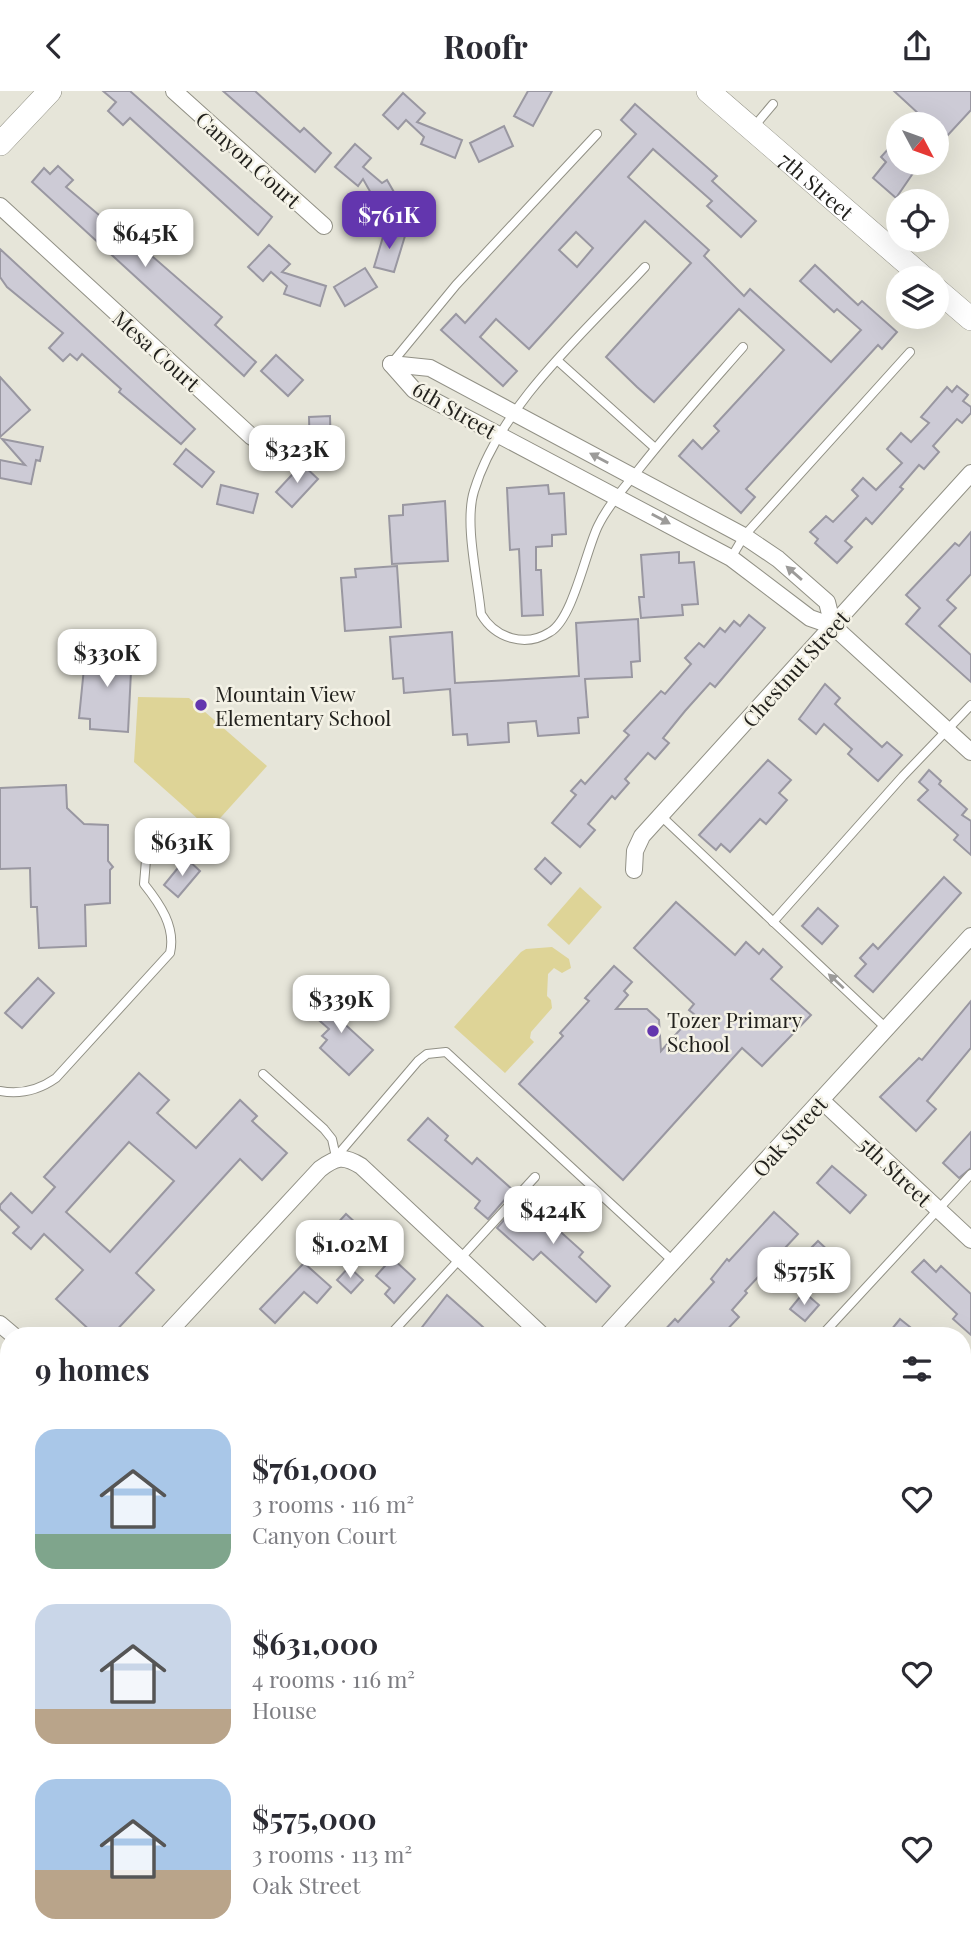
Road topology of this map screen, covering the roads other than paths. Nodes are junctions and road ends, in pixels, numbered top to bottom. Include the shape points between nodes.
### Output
1 (50, 91) edge
2 (174, 91) edge
3 (708, 91) edge
4 (773, 104) dead end
5 (752, 129) junction
6 (597, 134) dead end
7 (0, 145) edge
8 (0, 207) edge
9 (324, 226) dead end
10 (910, 266) edge
11 (645, 267) dead end
12 (949, 300) edge
13 (971, 319) edge
14 (743, 347) dead end
15 (910, 352) dead end
16 (558, 361) junction
17 (391, 364) junction
18 (513, 412) junction
19 (501, 435) junction
20 (252, 437) dead end
21 (655, 448) junction
22 (971, 473) edge
23 (633, 476) junction
24 (617, 497) junction
25 (744, 536) junction
26 (731, 558) junction
27 (833, 626) junction
28 (971, 705) edge
29 (946, 729) junction
30 (971, 752) edge
31 (660, 815) junction
32 (149, 824) dead end
33 (634, 870) dead end
34 (773, 922) junction
35 (971, 936) edge
36 (886, 1028) junction
37 (263, 1074) dead end
38 (0, 1091) edge
39 (821, 1100) junction
40 (336, 1157) junction
41 (971, 1174) edge
42 (535, 1177) dead end
43 (938, 1210) junction
44 (971, 1240) edge
45 (460, 1259) junction
46 (674, 1262) junction
47 (173, 1327) edge
48 (397, 1327) edge
49 (533, 1327) edge
50 (613, 1327) edge
51 (829, 1327) edge

1 - 7 street
2 - 9 street, Canyon Court
3 - 5 street, 7th Street
4 - 5 lane
5 - 10 street, 7th Street
6 - 17 lane via 456,285
8 - 20 street, Mesa Court
11 - 16 lane
12 - 13 street
14 - 21 lane
15 - 25 lane
16 - 18 lane
16 - 21 lane
17 - 18 street, 6th Street via 430,368
17 - 19 street, 6th Street via 415,390
18 - 19 lane
23 -> 18 street, 6th Street
19 - 24 street, 6th Street
19 - 24 lane via 474,492 471,516 481,614 503,636 535,638 556,627 598,525
21 - 23 lane
22 - 27 street, Chestnut Street
23 - 24 lane
23 - 25 street, 6th Street
24 -> 26 street, 6th Street
25 - 26 lane
27 -> 25 street, 6th Street via 827,602
26 - 27 street, 6th Street via 810,618
27 - 29 street, 6th Street
27 - 31 street, Chestnut Street
28 - 29 lane
29 - 30 street, 6th Street
29 - 34 lane
31 - 33 street, Chestnut Street via 642,836
31 - 34 lane
32 - 38 lane via 144,884 168,922 170,953 56,1078 28,1091
36 -> 34 lane
35 - 36 street, Oak Street
36 - 39 street, Oak Street
37 - 40 lane via 324,1129
39 - 43 street, 5th Street
39 - 46 street, Oak Street
40 - 45 street via 361,1165
40 - 46 lane via 418,1061 427,1054 446,1052
40 - 47 street
41 - 43 lane
42 - 45 lane
43 - 44 street, 5th Street
43 - 51 lane
45 - 48 lane
45 - 49 street
46 - 50 street, Oak Street

